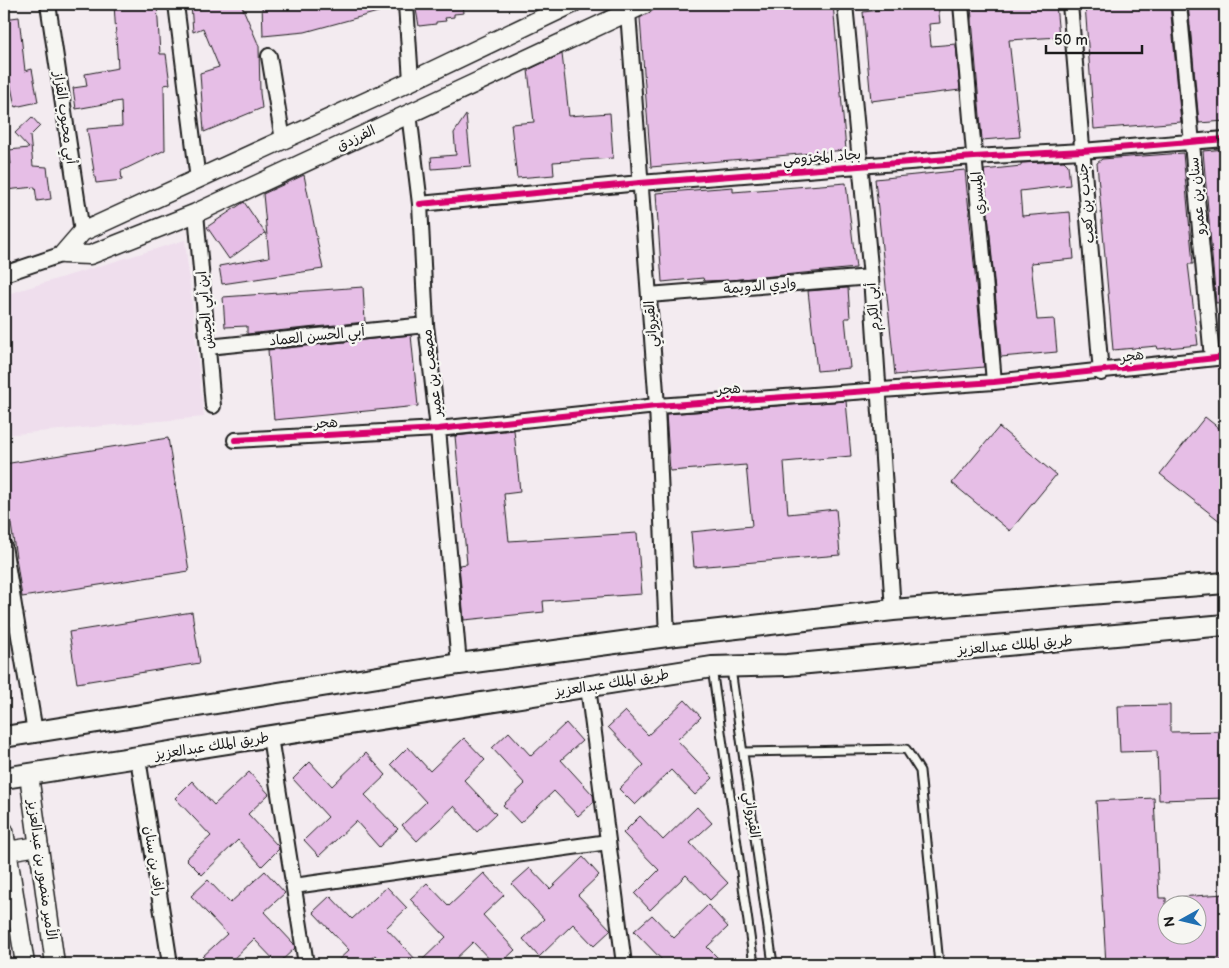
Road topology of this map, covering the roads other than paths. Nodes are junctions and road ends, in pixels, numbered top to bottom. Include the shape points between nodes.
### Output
1 (48, 4) edge
2 (176, 4) edge
3 (406, 4) edge
4 (572, 4) edge
5 (645, 4) edge
6 (845, 4) edge
7 (961, 4) edge
8 (1070, 4) edge
9 (1179, 4) edge
10 (628, 12) junction
11 (269, 56) dead end
12 (410, 81) junction
13 (409, 113) junction
14 (1225, 139) edge
15 (283, 140) junction
16 (1192, 142) junction
17 (1082, 152) junction
18 (974, 157) junction
19 (859, 167) junction
20 (198, 180) junction
21 (640, 183) junction
22 (420, 204) junction
23 (196, 213) junction
24 (82, 232) junction
25 (63, 254) junction
26 (4, 274) edge
27 (871, 277) junction
28 (649, 295) junction
29 (426, 325) junction
30 (208, 347) junction
31 (1219, 358) edge
32 (1101, 372) junction
33 (994, 382) junction
34 (880, 391) junction
35 (213, 406) dead end
36 (656, 406) junction
37 (438, 429) junction
38 (235, 440) dead end
39 (4, 546) edge
40 (1225, 583) edge
41 (892, 610) junction
42 (1225, 625) edge
43 (667, 636) junction
44 (459, 664) junction
45 (721, 667) junction
46 (588, 686) junction
47 (35, 732) junction
48 (4, 737) edge
49 (270, 737) junction
50 (743, 752) junction
51 (138, 758) junction
52 (29, 775) junction
53 (4, 778) edge
54 (4, 831) edge
55 (608, 842) junction
56 (39, 846) junction
57 (7, 851) junction
58 (294, 886) junction
59 (25, 964) edge
60 (55, 964) edge
61 (170, 964) edge
62 (306, 964) edge
63 (624, 964) edge
64 (754, 964) edge
65 (773, 964) edge
66 (939, 964) edge

1 - 24 street, أبي محبوب القزاز
2 - 20 street
3 - 12 street
4 - 12 street, الفرزدق
5 - 10 street, الفرزدق
6 - 19 street, أبي الكرم
7 - 18 street, الميسري
8 - 17 street, جندب بن كعب
9 - 16 street, سنان بن عمرو
10 - 13 street, الفرزدق
10 - 21 street, القيرواني
11 - 15 street
12 - 15 street, الفرزدق
13 - 22 street, مصعب بن عمير
13 - 23 street, الفرزدق
14 - 16 street, بجاد المخزومي
15 - 20 street, الفرزدق
16 - 17 street, بجاد المخزومي
16 - 31 street, سنان بن عمرو
17 - 18 street, بجاد المخزومي
17 - 32 street, جندب بن كعب
18 - 19 street, بجاد المخزومي
18 - 33 street, الميسري
19 - 21 street, بجاد المخزومي
19 - 27 street, أبي الكرم
20 - 24 street, الفرزدق
21 - 22 street, بجاد المخزومي
21 - 28 street, القيرواني
22 - 29 street, مصعب بن عمير
23 - 25 street, الفرزدق via 90,255
23 - 30 street, ابن أبي الجيش
24 - 25 street, الفرزدق
25 - 26 street, الفرزدق
27 - 28 street, وادي الدويمة
27 - 34 street, أبي الكرم
28 - 36 street, القيرواني
29 - 30 street, أبي الحسن العماد
29 - 37 street, مصعب بن عمير
30 - 35 street, ابن أبي الجيش
31 - 32 street, هجر
32 - 33 street, هجر
33 - 34 street, هجر
34 - 36 street, هجر
34 - 41 street, أبي الكرم
36 - 37 street, هجر
36 - 43 street, القيرواني
37 - 38 street, هجر
37 - 44 street, مصعب بن عمير
39 - 47 street
40 - 41 main road
41 - 43 main road
42 - 45 main road, طريق الملك عبدالعزيز via 787,665
43 - 44 main road
44 - 47 main road
45 - 46 main road, طريق الملك عبدالعزيز
45 - 50 lane, القيرواني
45 - 64 lane, القيرواني
46 - 49 main road, طريق الملك عبدالعزيز
46 - 55 street
47 - 48 main road
49 - 51 main road, طريق الملك عبدالعزيز
49 - 58 street
50 - 65 lane, القيرواني
50 - 66 lane via 906,749 920,771
51 - 52 main road, طريق الملك عبدالعزيز
51 - 61 street, رافد بن سنان
52 - 53 main road, طريق الملك عبدالعزيز
52 - 56 street, الأمير منصور بن عبدالعزيز
54 - 57 street
55 - 58 street
55 - 63 street
56 - 57 street
56 - 60 street, الأمير منصور بن عبدالعزيز
57 - 59 street
58 - 62 street

